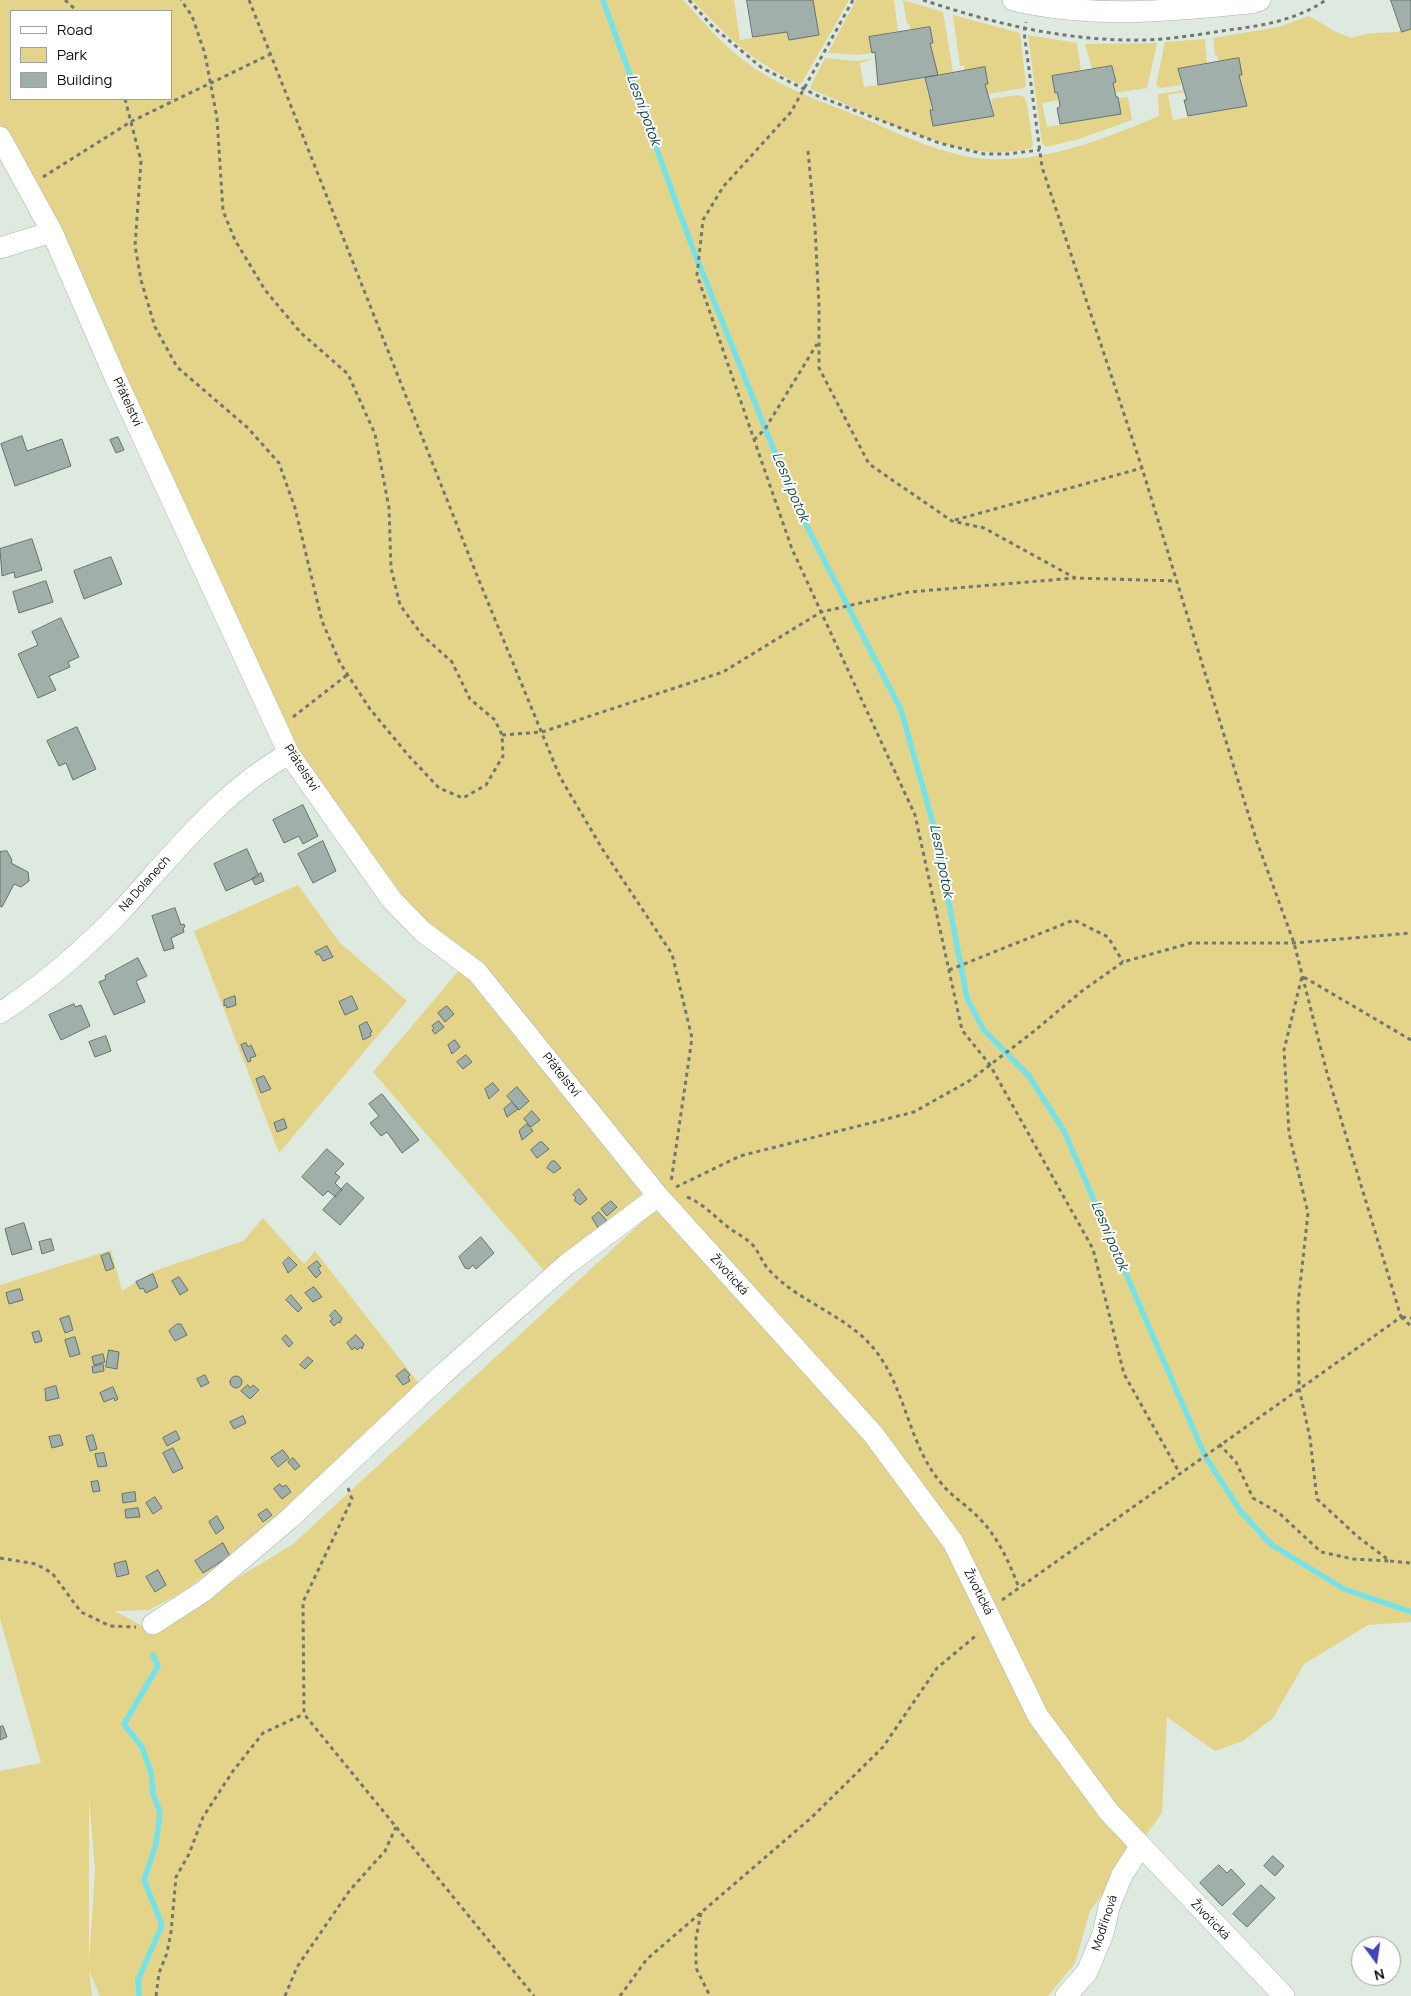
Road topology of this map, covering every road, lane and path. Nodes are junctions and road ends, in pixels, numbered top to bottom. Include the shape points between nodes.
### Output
1 (65, 0) edge
2 (181, 0) edge
3 (250, 0) edge
4 (689, 0) edge
5 (853, 0) edge
6 (1260, 0) edge
7 (1022, 2) edge
8 (1062, 4) edge
9 (76, 10) edge
10 (271, 54) junction
11 (210, 83) junction
12 (804, 88) junction
13 (125, 100) edge
14 (132, 121) junction
15 (0, 138) edge
16 (1040, 150) junction
17 (808, 151) dead end
18 (27, 187) junction
19 (52, 232) junction
20 (0, 248) edge
21 (818, 344) junction
22 (754, 440) junction
23 (1142, 468) junction
24 (952, 521) junction
25 (1075, 578) junction
26 (1177, 581) junction
27 (821, 612) junction
28 (347, 675) junction
29 (278, 728) junction
30 (542, 732) junction
31 (502, 735) junction
32 (289, 754) junction
33 (1411, 933) edge
34 (1294, 943) junction
35 (1122, 962) junction
36 (948, 970) junction
37 (1302, 976) junction
38 (0, 1013) edge
39 (1411, 1040) edge
40 (990, 1065) junction
41 (668, 1193) junction
42 (685, 1196) dead end
43 (1401, 1317) junction
44 (1411, 1318) edge
45 (1411, 1326) edge
46 (1299, 1388) junction
47 (1219, 1444) junction
48 (343, 1468) junction
49 (1179, 1472) junction
50 (0, 1558) edge
51 (1390, 1561) junction
52 (1411, 1563) edge
53 (1019, 1588) junction
54 (991, 1616) junction
55 (153, 1624) joint
56 (304, 1714) junction
57 (396, 1826) junction
58 (1140, 1847) junction
59 (701, 1913) junction
60 (156, 1996) edge
61 (285, 1996) edge
62 (534, 1996) edge
63 (620, 1996) edge
64 (710, 1996) edge
65 (1066, 1996) edge
66 (1284, 1996) edge

1 - 9 path
2 - 11 path via 192,16 205,54
3 - 10 path
4 - 12 path via 724,37 762,68
5 - 12 path
6 - 8 street via 1179,10 1102,13
7 - 8 street
7 - 16 path
10 - 11 path
10 - 30 path
11 - 14 path
11 - 31 path via 217,118 223,211 265,290 295,326 348,374 375,434 389,508 392,568 400,605 422,635 452,662 470,698 495,720
12 - 16 path via 939,143 984,154
12 - 22 path via 791,112 723,187 703,220 697,275
13 - 14 path
14 - 18 path
14 - 28 path via 141,161 135,246 155,327 177,367 248,428 279,462 296,508 322,621
15 - 18 street, Přátelství
16 - 23 path via 1042,167
17 - 21 path via 819,296
18 - 19 street, Přátelství
19 - 20 street
19 - 29 street, Přátelství via 115,377
21 - 22 path
21 - 24 path via 819,368 869,464
22 - 27 path via 792,549
23 - 24 path
23 - 26 path
24 - 25 path via 984,528
25 - 26 path
25 - 27 path via 909,592
26 - 34 path via 1256,839
27 - 30 path via 723,672
27 - 36 path via 915,815
28 - 29 path
28 - 31 path via 370,709 439,788 464,798 486,785 502,756
29 - 32 street, Přátelství
30 - 31 path
30 - 41 path via 560,778 672,954 692,1038
32 - 38 street, Na Dolanech via 264,767 190,834 123,909 71,959 32,992
32 - 41 street, Přátelství via 391,899 422,931 477,972
33 - 34 path
34 - 35 path via 1191,943
34 - 37 path
35 - 36 path via 1108,937 1074,920
35 - 40 path
36 - 40 path via 962,1030
37 - 39 path
37 - 43 path
37 - 46 path via 1284,1050 1290,1133 1308,1213 1298,1304
40 - 41 path via 969,1081 914,1112 740,1156
40 - 49 path via 1093,1249 1124,1374
41 - 48 street via 566,1265
41 - 54 street, Životická via 873,1434 953,1542
42 - 53 path via 700,1202 752,1244 770,1271 817,1308 851,1328 878,1353 903,1400 919,1448 941,1483 981,1520 1004,1550
43 - 44 path
43 - 45 path
43 - 46 path
46 - 47 path
46 - 51 path via 1310,1438 1317,1499
47 - 49 path
47 - 51 path via 1236,1462 1253,1498 1279,1513 1321,1552 1353,1559
48 - 55 street via 204,1591
48 - 56 path via 352,1499 302,1602
49 - 53 path
50 - 55 path via 36,1564 52,1572 81,1612 110,1626 143,1628
51 - 52 path
53 - 54 path
54 - 58 street, Životická via 1038,1716 1109,1812
54 - 59 path via 937,1668 883,1748 811,1818
56 - 57 path
56 - 60 path via 263,1733 203,1817 176,1877 168,1953 159,1973
57 - 61 path via 385,1851 350,1890 297,1967
57 - 62 path
58 - 65 street, Modřínová via 1122,1875 1087,1972
58 - 66 street, Životická
59 - 63 path via 647,1959
59 - 64 path via 696,1938 696,1968

